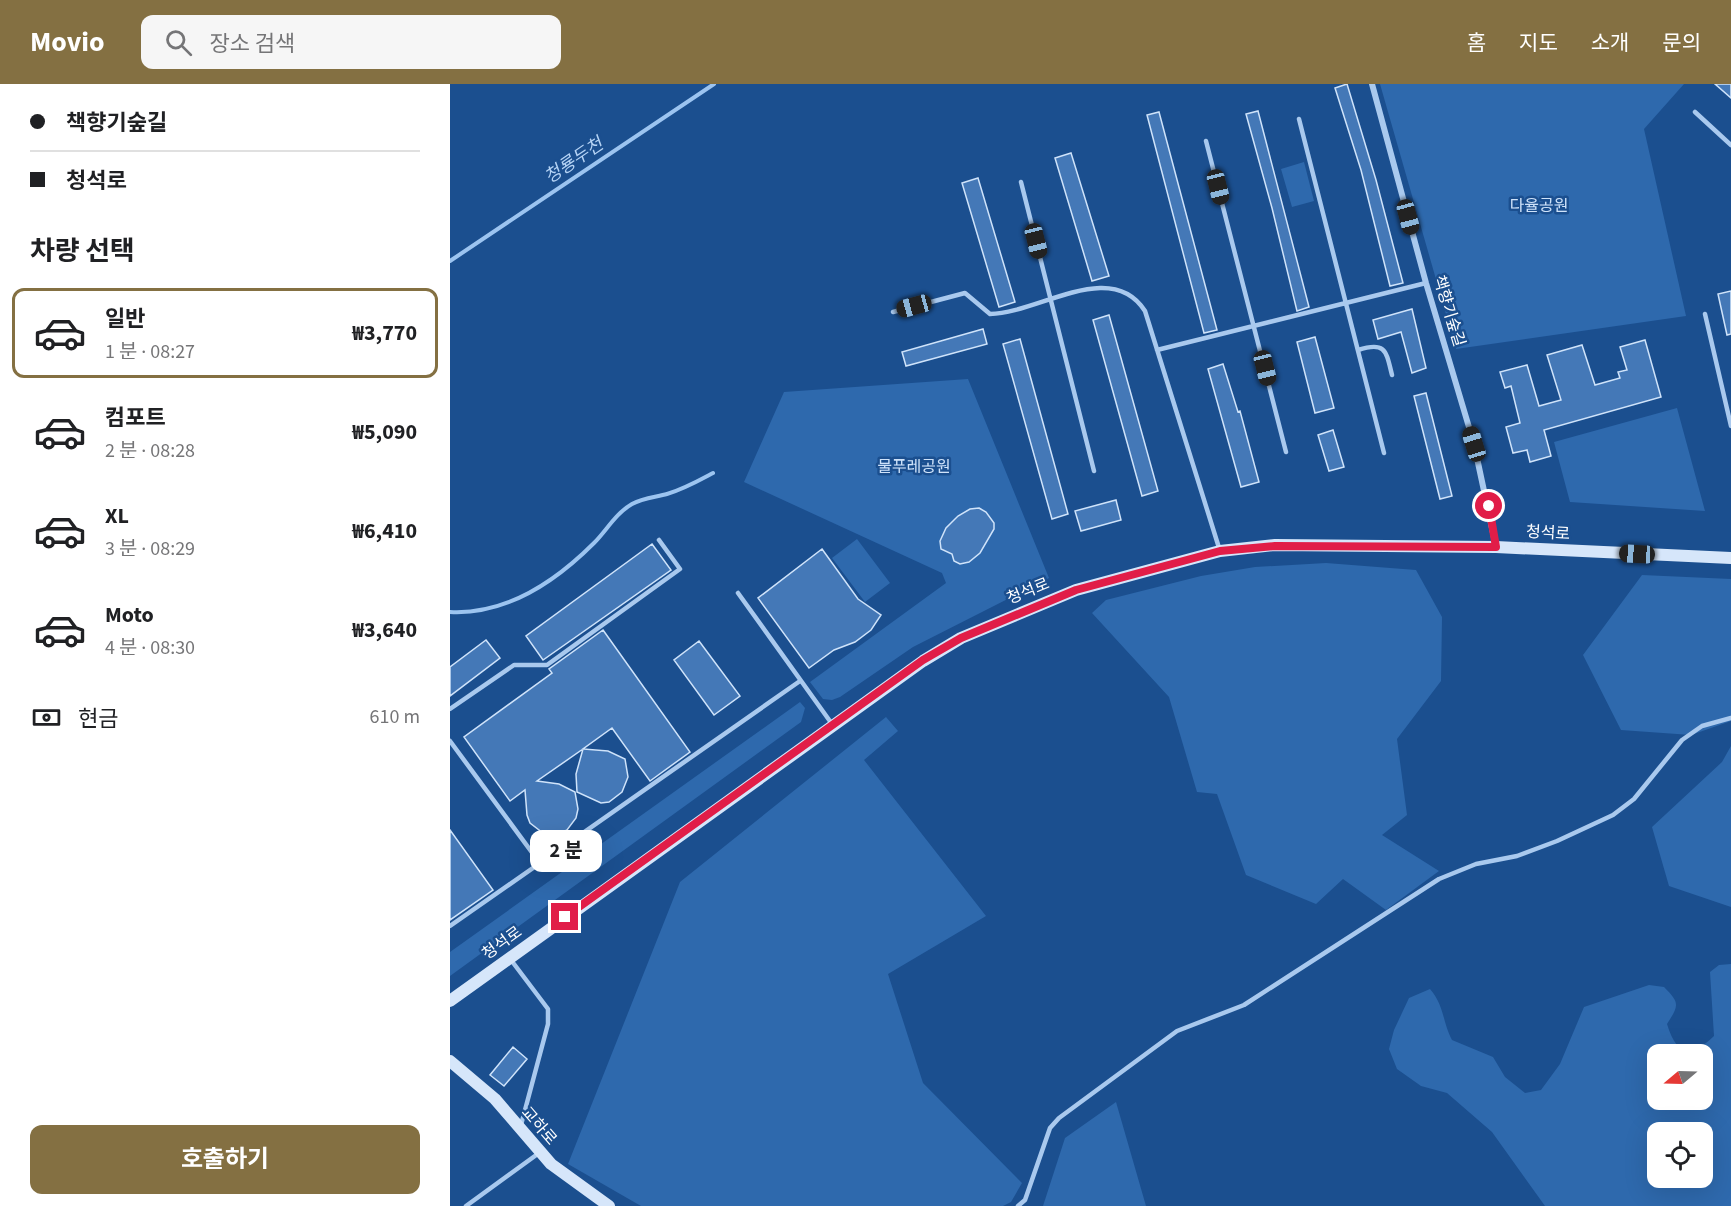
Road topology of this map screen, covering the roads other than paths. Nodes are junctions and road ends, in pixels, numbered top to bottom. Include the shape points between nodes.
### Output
1 (1372, 84) edge
2 (1695, 112) dead end
3 (1299, 119) dead end
4 (1206, 141) dead end
5 (1731, 145) edge
6 (1021, 182) dead end
7 (1426, 283) junction
8 (1051, 300) junction
9 (1346, 303) junction
10 (893, 312) dead end
11 (1705, 314) dead end
12 (1254, 326) junction
13 (1157, 350) junction
14 (1358, 350) junction
15 (1392, 375) dead end
16 (1731, 426) edge
17 (1286, 452) dead end
18 (1384, 453) dead end
19 (1094, 471) dead end
20 (659, 540) dead end
21 (1496, 547) junction
22 (1220, 551) junction
23 (1731, 558) edge
24 (738, 593) dead end
25 (800, 681) junction
26 (450, 709) edge
27 (1731, 718) edge
28 (832, 724) junction
29 (450, 741) edge
30 (539, 862) junction
31 (450, 926) edge
32 (509, 958) junction
33 (450, 1001) edge
34 (450, 1060) edge
35 (520, 1129) junction
36 (540, 1152) junction
37 (466, 1206) edge
38 (609, 1206) edge
39 (1018, 1206) edge

1 - 7 street, 책향기숲길
2 - 5 lane
3 - 9 lane
4 - 12 lane
6 - 8 lane
7 - 9 lane
7 - 21 street, 책향기숲길 via 1474,444
8 - 10 lane via 990,314 965,294
8 - 13 lane via 1092,289 1120,288 1136,297 1145,311
8 - 19 lane
9 - 12 lane
9 - 14 lane
11 - 16 lane
12 - 13 lane
12 - 17 lane
13 - 22 lane
14 - 15 lane via 1380,347 1386,352
14 - 18 lane
20 - 26 lane via 680,569 547,665 514,665
21 - 22 main road, 청석로 via 1275,546
21 - 23 main road, 청석로
22 - 28 main road, 청석로 via 1076,590 1000,620 923,660
24 - 25 lane
25 - 28 lane
25 - 30 lane
27 - 39 lane via 1702,726 1682,741 1634,799 1613,815 1517,856 1476,864 1439,879 1244,1005 1177,1031 1059,1118 1050,1128 1024,1200
28 - 32 main road, 청석로
29 - 30 lane
30 - 31 lane
32 - 33 main road, 청석로
32 - 35 lane via 548,1009 548,1024
34 - 35 main road, 교하로 via 495,1099
35 - 36 main road, 교하로
36 - 37 lane
36 - 38 main road, 교하로 via 578,1186

